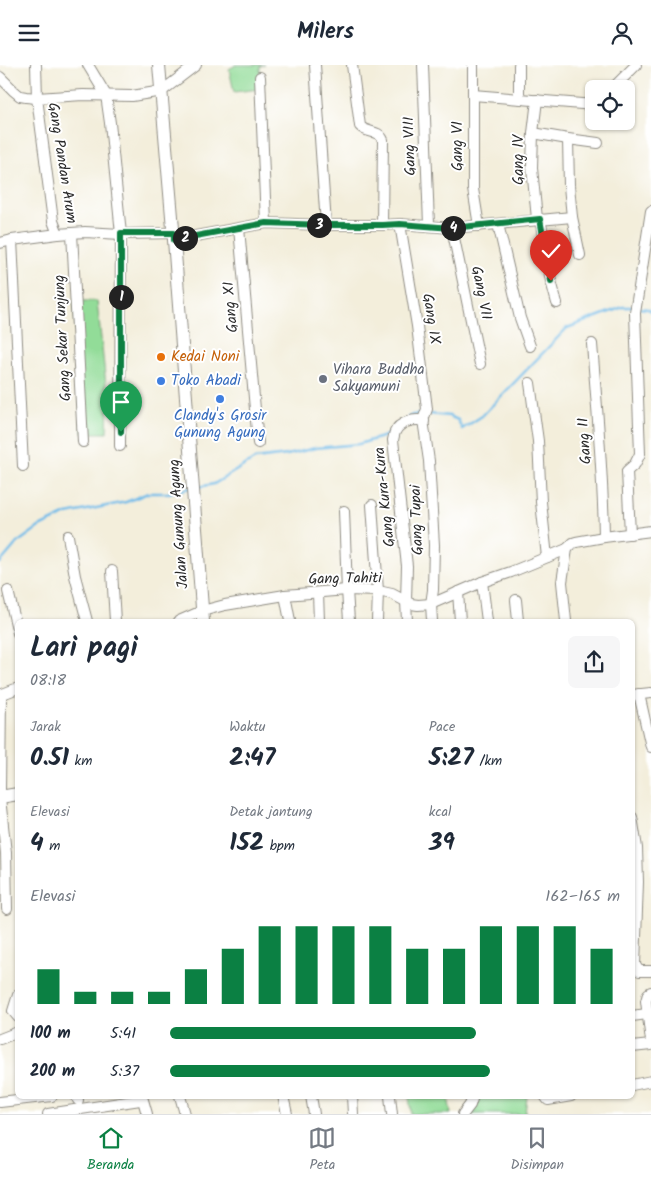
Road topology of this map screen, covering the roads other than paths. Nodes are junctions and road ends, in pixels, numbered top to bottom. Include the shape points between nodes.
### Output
1 (36, 65) edge
2 (88, 65) edge
3 (159, 65) edge
4 (196, 65) edge
5 (315, 65) edge
6 (352, 65) edge
7 (423, 65) edge
8 (473, 65) edge
9 (519, 65) edge
10 (636, 65) edge
11 (0, 77) edge
12 (260, 77) dead end
13 (621, 80) edge
14 (162, 91) junction
15 (106, 95) junction
16 (473, 95) junction
17 (37, 98) junction
18 (519, 98) junction
19 (537, 100) junction
20 (585, 104) edge
21 (533, 133) junction
22 (568, 139) junction
23 (598, 143) dead end
24 (651, 211) edge
25 (572, 217) junction
26 (538, 219) junction
27 (266, 223) junction
28 (400, 224) junction
29 (498, 224) junction
30 (326, 225) junction
31 (382, 225) junction
32 (429, 225) junction
33 (479, 226) junction
34 (239, 228) junction
35 (452, 228) junction
36 (72, 233) junction
37 (121, 233) junction
38 (58, 234) junction
39 (174, 236) junction
40 (12, 240) junction
41 (0, 243) edge
42 (580, 255) dead end
43 (557, 303) dead end
44 (592, 344) dead end
45 (530, 345) dead end
46 (480, 364) dead end
47 (530, 383) dead end
48 (425, 416) junction
49 (83, 442) dead end
50 (258, 443) dead end
51 (120, 446) dead end
52 (23, 465) dead end
53 (372, 505) dead end
54 (344, 511) dead end
55 (651, 531) edge
56 (630, 533) junction
57 (68, 537) dead end
58 (604, 537) junction
59 (567, 549) junction
60 (547, 557) junction
61 (112, 571) dead end
62 (482, 582) junction
63 (8, 591) dead end
64 (347, 591) junction
65 (378, 591) junction
66 (458, 592) junction
67 (318, 593) junction
68 (285, 595) junction
69 (516, 600) dead end
70 (406, 601) junction
71 (432, 604) junction
72 (202, 616) edge
73 (86, 619) edge
74 (115, 619) edge
75 (188, 619) edge
76 (290, 619) edge
77 (319, 619) edge
78 (349, 619) edge
79 (377, 619) edge
80 (407, 619) edge
81 (432, 619) edge
82 (460, 619) edge
83 (487, 619) edge
84 (518, 619) edge
85 (566, 619) edge
86 (15, 620) edge
87 (15, 689) edge
88 (651, 693) edge
89 (636, 694) edge
90 (0, 695) edge
91 (651, 747) edge
92 (0, 793) edge
93 (15, 794) edge
94 (0, 797) edge
95 (635, 836) edge
96 (7, 909) dead end
97 (635, 965) edge
98 (635, 965) edge
99 (651, 971) edge
100 (651, 992) edge
101 (647, 1014) junction
102 (635, 1016) edge
103 (15, 1034) edge
104 (0, 1039) edge
105 (651, 1041) edge
106 (651, 1045) edge
107 (635, 1047) edge
108 (651, 1081) edge
109 (635, 1084) edge
110 (26, 1099) edge
111 (181, 1099) edge
112 (284, 1099) edge
113 (312, 1099) edge
114 (352, 1099) edge
115 (390, 1099) edge
116 (472, 1099) edge
117 (0, 1102) edge
118 (48, 1114) edge
119 (147, 1114) edge
120 (185, 1114) edge
121 (287, 1114) edge
122 (314, 1114) edge
123 (353, 1114) edge
124 (392, 1114) edge
125 (463, 1114) edge

1 - 17 street, Gang Pandan Arum
2 - 15 street
3 - 14 main road, Jalan Gunung Agung
4 - 14 street
5 - 30 street
6 - 31 street via 360,126 379,134 383,140
7 - 32 street, Gang VIII
8 - 16 street, Gang VI
9 - 18 street
10 - 13 street
11 - 17 street via 20,96
12 - 27 street
14 - 15 street via 132,96
14 - 39 main road, Jalan Gunung Agung
15 - 17 street
15 - 37 street
16 - 18 street
16 - 33 street, Gang VI via 473,189
17 - 38 street, Gang Pandan Arum via 53,221
18 - 19 street
19 - 20 street
19 - 21 street, Gang IV
21 - 22 street
21 - 26 street, Gang IV via 532,177
22 - 23 street
22 - 25 street
24 - 56 street via 635,313 640,453 627,471
25 - 26 street
25 - 42 street
26 - 29 street
26 - 43 street, Gang IV
27 - 30 street
27 - 34 street
28 - 31 street
28 - 32 street
28 - 48 street, Gang IX via 417,325
29 - 33 street
29 - 45 street via 520,318
30 - 31 street
32 - 35 street
33 - 35 street
34 - 39 street
34 - 50 street, Gang XI
35 - 46 street, Gang VII
36 - 37 street
36 - 38 street
36 - 49 street, Gang Sekar Tunjung
37 - 39 street
37 - 51 street
38 - 40 street
39 - 72 main road, Jalan Gunung Agung
40 - 41 street
40 - 52 street
44 - 58 street, Gang II
47 - 60 street
48 - 70 street, Gang Kura-Kura via 397,428 393,440 407,559
48 - 71 street, Gang Tupai via 434,545
53 - 65 street
54 - 64 street
55 - 56 street
56 - 58 street
57 - 73 street
58 - 59 street via 576,542
59 - 60 street
59 - 85 street via 562,582
60 - 62 street
61 - 74 street
62 - 66 street
62 - 83 street
63 - 86 street
64 - 65 street, Gang Tahiti
64 - 67 street, Gang Tahiti
64 - 78 street
65 - 70 street, Gang Tahiti
65 - 79 street
66 - 71 street
66 - 82 street
67 - 68 street, Gang Tahiti
67 - 77 street
68 - 72 street, Gang Tahiti via 225,605
68 - 76 street
69 - 84 street
70 - 71 street, Gang Tahiti via 418,605
70 - 80 street, Gang Kura-Kura
71 - 81 street, Gang Tupai
72 - 75 street, Gang Tahiti
87 - 90 street
88 - 89 street
89 - 91 street
90 - 92 street
93 - 94 main road
94 - 96 street
95 - 97 street via 638,882
98 - 99 street via 639,971
100 - 101 street via 646,997
101 - 102 street
101 - 105 street
103 - 104 street
106 - 107 street
108 - 109 street
110 - 117 street
111 - 120 street
112 - 121 street
113 - 122 street
114 - 123 street
115 - 124 street
116 - 125 street
118 - 119 street via 140,1100 144,1102

